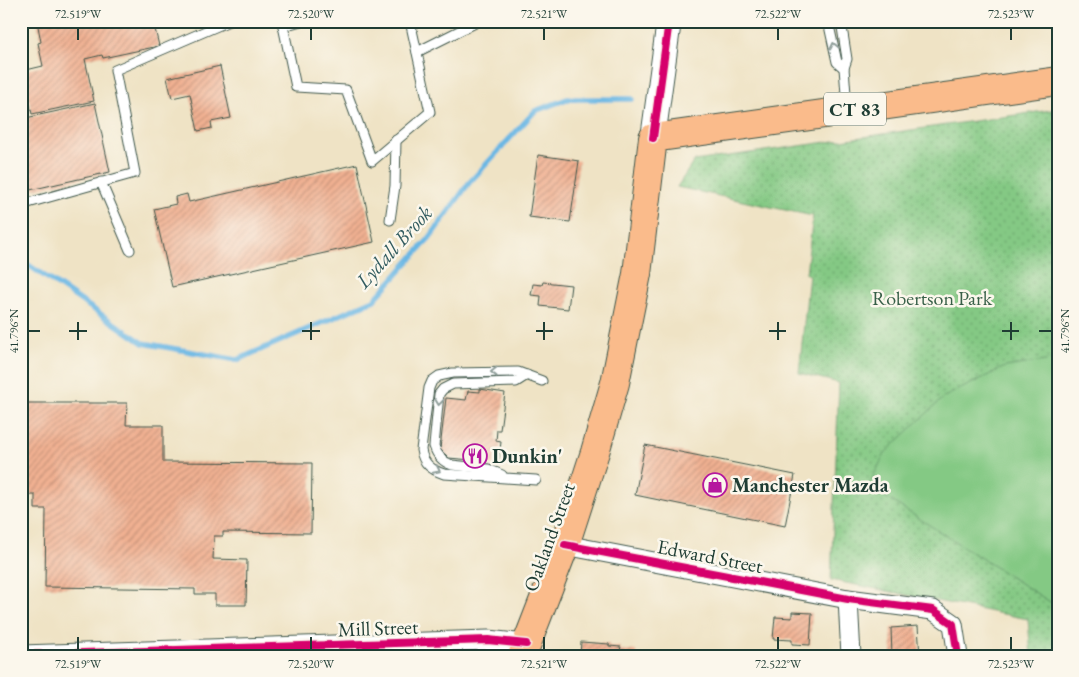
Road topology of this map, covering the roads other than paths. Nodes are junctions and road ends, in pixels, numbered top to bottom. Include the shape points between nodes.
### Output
1 (229, 21) edge
2 (301, 21) edge
3 (410, 21) edge
4 (479, 21) edge
5 (669, 21) edge
6 (828, 21) edge
7 (842, 21) edge
8 (282, 24) edge
9 (417, 52) junction
10 (844, 68) junction
11 (1058, 81) edge
12 (848, 110) junction
13 (653, 138) junction
14 (396, 140) junction
15 (101, 182) junction
16 (21, 206) edge
17 (390, 220) dead end
18 (130, 250) dead end
19 (527, 375) junction
20 (542, 381) dead end
21 (507, 478) junction
22 (536, 480) dead end
23 (565, 545) junction
24 (848, 599) junction
25 (524, 650) edge
26 (21, 655) edge
27 (851, 656) edge
28 (958, 656) edge

1 - 15 lane via 115,70 135,172
2 - 8 lane
3 - 9 lane
4 - 9 lane
5 - 13 street, Oakland Street
10 -> 6 lane via 837,62
7 - 10 lane via 848,59
8 - 14 lane via 296,87 346,90 372,161
9 - 14 lane via 430,112
10 - 12 lane
11 - 12 main road, CT 83
12 - 13 main road, CT 83
13 - 23 main road, Oakland Street via 637,274 616,374
14 - 17 lane
15 - 16 lane
15 - 18 lane
19 - 20 lane
19 -> 21 lane via 516,382 453,384 439,394 436,453 446,463 488,469
19 -> 21 lane via 518,372 453,373 439,376 429,388 422,450 426,464 444,474
21 - 22 lane
23 - 24 street, Edward Street
23 - 25 main road, Oakland Street
24 - 27 street
24 - 28 street, Edward Street via 933,610 953,624
25 - 26 street, Mill Street via 488,640

